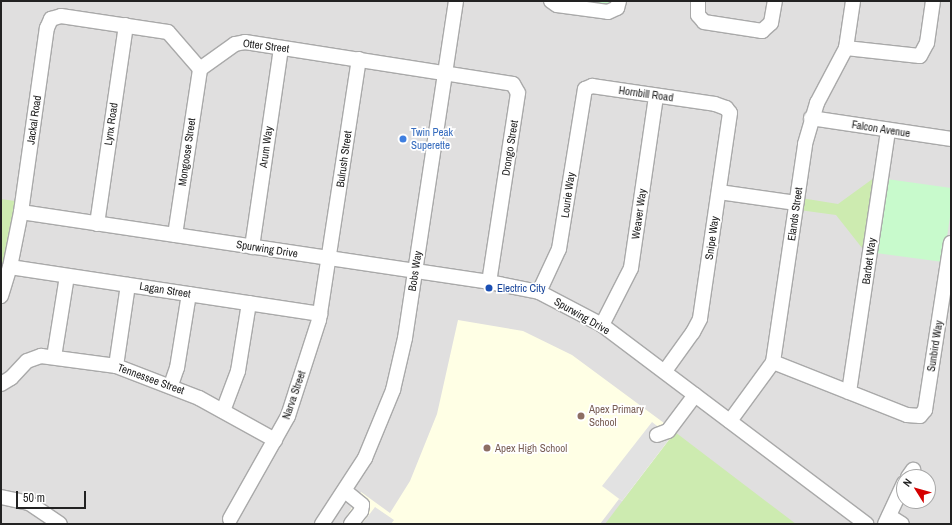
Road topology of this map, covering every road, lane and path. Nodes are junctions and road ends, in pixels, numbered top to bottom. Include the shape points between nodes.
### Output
1 (456, 1) edge
2 (551, 1) edge
3 (619, 1) edge
4 (698, 1) edge
5 (775, 1) edge
6 (852, 1) edge
7 (933, 1) edge
8 (126, 25) junction
9 (281, 48) junction
10 (846, 48) junction
11 (359, 59) junction
12 (200, 69) junction
13 (445, 72) junction
14 (582, 94) joint
15 (656, 96) junction
16 (715, 104) joint
17 (811, 118) junction
18 (888, 130) junction
19 (951, 140) edge
20 (719, 192) junction
21 (796, 203) junction
22 (21, 212) junction
23 (97, 224) junction
24 (175, 235) junction
25 (951, 243) edge
26 (252, 247) junction
27 (329, 259) junction
28 (10, 267) junction
29 (415, 272) junction
30 (67, 276) junction
31 (489, 282) junction
32 (128, 285) junction
33 (539, 292) junction
34 (188, 294) junction
35 (1, 296) edge
36 (249, 303) junction
37 (320, 314) junction
38 (602, 325) junction
39 (54, 357) junction
40 (773, 362) junction
41 (116, 366) junction
42 (664, 371) junction
43 (1, 384) edge
44 (171, 385) junction
45 (849, 392) junction
46 (695, 395) junction
47 (223, 411) junction
48 (730, 422) junction
49 (657, 435) dead end
50 (275, 440) junction
51 (346, 491) junction
52 (1, 496) edge
53 (896, 500) edge
54 (230, 519) dead end
55 (887, 520) edge
56 (60, 524) edge
57 (322, 524) edge
58 (351, 524) edge
59 (866, 524) edge
60 (902, 524) edge

1 - 13 street, Bobs Way
2 - 3 street via 608,12 617,8
4 - 5 street via 698,15 704,22 762,31 771,23
6 - 10 street, Elands Street
7 - 10 street via 927,43 920,56
8 - 12 street via 168,32
8 - 22 street, Jackal Road via 61,16 51,19 47,28
8 - 23 street, Lynx Road
9 - 11 street, Otter Street
9 - 12 street, Otter Street via 239,43
9 - 26 street, Arum Way
10 - 17 street, Elands Street
11 - 13 street, Otter Street
11 - 27 street, Bulrush Street
12 - 24 street, Mongoose Street
13 - 29 street, Bobs Way
13 - 31 street, Drongo Street via 507,81 517,90
14 - 15 street, Hornbill Road via 587,87 592,86
14 - 33 street, Lourie Way via 559,249
15 - 16 street, Hornbill Road
15 - 38 street, Weaver Way via 631,268
16 - 20 street, Snipe Way via 730,112
17 - 18 street, Falcon Avenue
17 - 21 street, Elands Street
18 - 19 street, Falcon Avenue
18 - 45 street, Barbet Way
20 - 21 street
20 - 42 street, Snipe Way via 700,318 693,332
21 - 40 street, Elands Street
22 - 23 street, Spurwing Drive
22 - 28 street, Jackal Road
23 - 24 street, Spurwing Drive
24 - 26 street, Spurwing Drive
25 - 45 street, Sunbird Way via 925,410 920,416 912,417
26 - 27 street, Spurwing Drive
27 - 29 street, Spurwing Drive
27 - 37 street, Narva Street
28 - 30 street, Lagan Street
28 - 35 street, Jackal Road
29 - 31 street, Spurwing Drive
29 - 51 street, Bobs Way via 405,338 393,390 365,458
30 - 32 street, Lagan Street
30 - 39 street
31 - 33 street, Spurwing Drive
32 - 34 street, Lagan Street
32 - 41 street
33 - 38 street, Spurwing Drive
34 - 36 street, Lagan Street
34 - 44 street via 178,361
36 - 37 street, Lagan Street
36 - 47 street via 238,371
37 - 50 street, Narva Street via 288,416
38 - 42 street, Spurwing Drive
39 - 41 street, Tennessee Street
39 - 43 street, Tennessee Street via 41,356 31,359
40 - 45 street
40 - 48 street, Elands Street
41 - 44 street, Tennessee Street
42 - 46 street, Spurwing Drive
44 - 47 street, Tennessee Street
46 - 48 street, Spurwing Drive
46 - 49 street via 668,431
47 - 50 street, Tennessee Street
48 - 59 street, Spurwing Drive
50 - 54 street, Narva Street
51 - 57 street, Bobs Way
51 - 58 street via 361,502 364,514
52 - 56 street via 30,503
53 - 55 street
55 - 60 street

